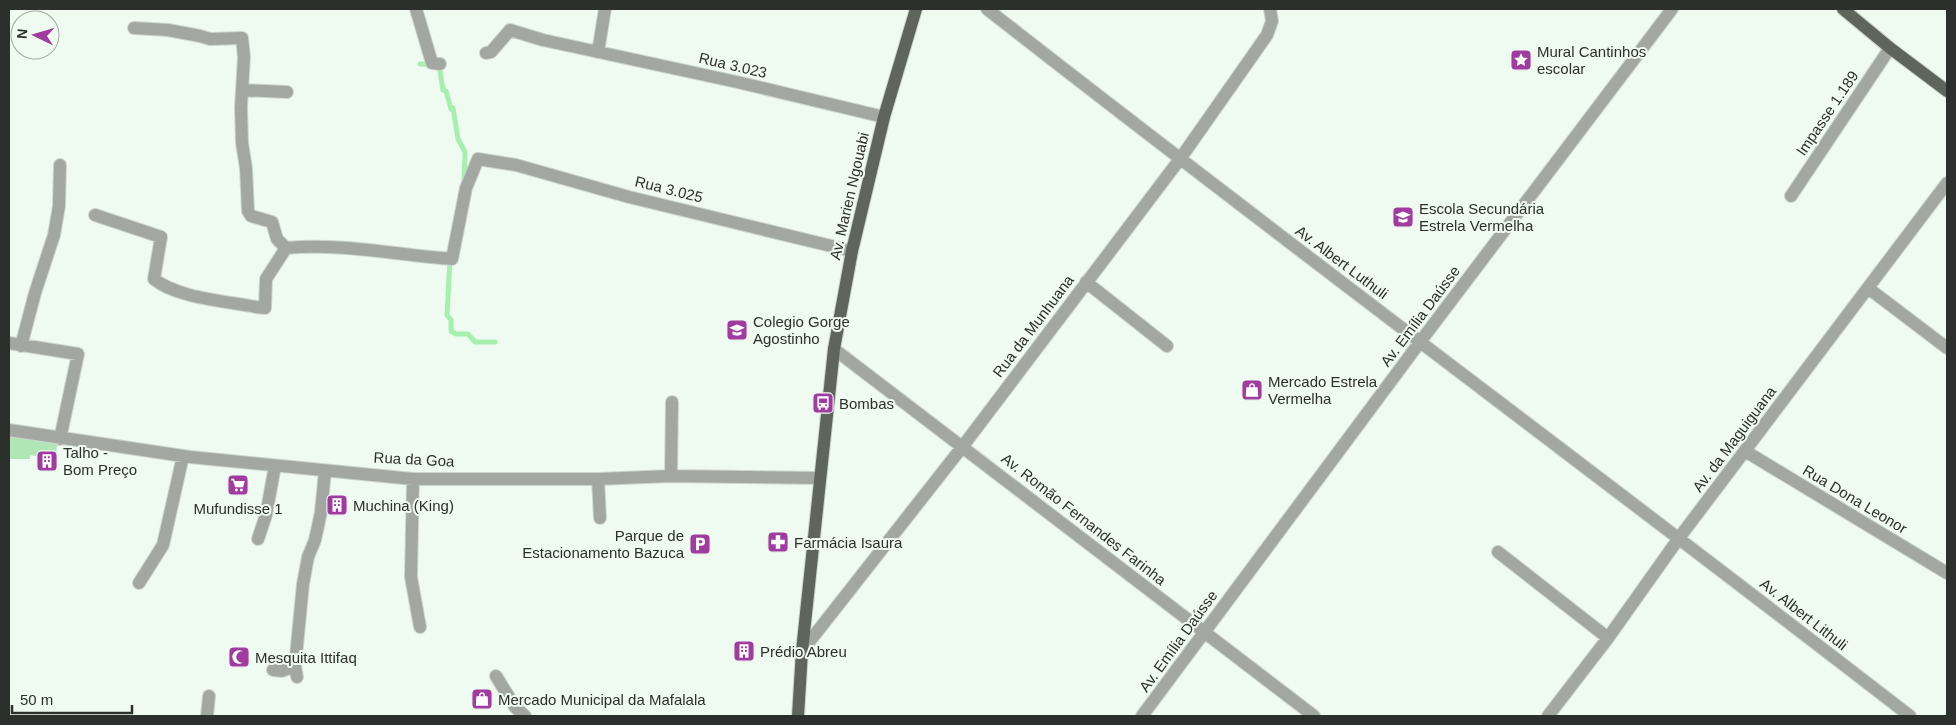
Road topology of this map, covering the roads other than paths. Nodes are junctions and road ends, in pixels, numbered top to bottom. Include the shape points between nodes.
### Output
1 (416, 9) edge
2 (605, 9) edge
3 (916, 9) edge
4 (987, 9) edge
5 (1672, 9) edge
6 (1843, 9) edge
7 (1271, 10) edge
8 (134, 28) dead end
9 (1890, 48) junction
10 (598, 52) junction
11 (486, 53) dead end
12 (440, 64) dead end
13 (242, 90) junction
14 (1947, 90) edge
15 (287, 92) dead end
16 (884, 117) junction
17 (1180, 159) junction
18 (60, 165) dead end
19 (1947, 183) edge
20 (1791, 196) dead end
21 (95, 215) dead end
22 (286, 248) junction
23 (852, 251) junction
24 (1086, 282) junction
25 (1868, 288) junction
26 (1420, 342) junction
27 (15, 344) edge
28 (1167, 346) dead end
29 (1947, 348) edge
30 (834, 349) junction
31 (672, 402) dead end
32 (9, 430) edge
33 (60, 439) junction
34 (963, 446) junction
35 (1745, 451) junction
36 (183, 456) junction
37 (276, 466) junction
38 (325, 471) junction
39 (672, 476) junction
40 (413, 478) junction
41 (820, 478) junction
42 (598, 479) junction
43 (600, 518) dead end
44 (1679, 538) junction
45 (258, 539) dead end
46 (1498, 552) dead end
47 (1947, 573) edge
48 (139, 583) dead end
49 (420, 627) dead end
50 (1203, 632) junction
51 (1608, 638) junction
52 (802, 651) junction
53 (273, 670) dead end
54 (496, 676) dead end
55 (209, 696) dead end
56 (207, 716) edge
57 (525, 716) edge
58 (798, 716) edge
59 (1142, 716) edge
60 (1314, 716) edge
61 (1548, 716) edge
62 (1910, 716) edge

1 - 12 street via 432,63
2 - 10 street
3 - 16 main road, Av. Marien Ngouabi
4 - 17 street, Av. Albert Luthuli
5 - 26 street, Av. Emília Daússe
6 - 9 main road
7 - 17 street, Rua da Munhuana via 1272,21 1266,35
8 - 13 street via 168,30 210,40 242,38
9 - 14 main road
9 - 20 street, Impasse 1.189
10 - 11 street, Rua 3.023 via 510,30 491,52
10 - 16 street, Rua 3.023
13 - 15 street
13 - 22 street via 242,142 248,211 251,216 270,220 277,239
16 - 23 main road, Av. Marien Ngouabi
17 - 24 street, Rua da Munhuana
17 - 26 street, Av. Albert Luthuli
18 - 27 street via 59,206 54,235
19 - 25 street, Av. da Maguiguana
21 - 22 street via 161,237 154,279 160,284 182,293 256,307 265,308 266,279
22 - 23 street, Rua 3.025 via 320,246 383,250 452,259 466,188 478,158
23 - 30 main road, Av. Marien Ngouabi
24 - 28 street
24 - 34 street, Rua da Munhuana
25 - 29 street
25 - 35 street, Av. da Maguiguana
26 - 44 street, Av. Albert Luthuli
26 - 50 street, Av. Emília Daússe
27 - 33 street via 78,354
30 - 34 street, Av. Romão Fernandes Farinha
30 - 41 main road, Av. Marien Ngouabi
31 - 39 street
32 - 33 street, Rua da Goa
33 - 36 street, Rua da Goa
34 - 50 street, Av. Romão Fernandes Farinha
34 - 52 street, Rua da Munhuana
35 - 44 street, Av. da Maguiguana
35 - 47 street, Rua Dona Leonor
36 - 37 street, Rua da Goa
36 - 48 street via 163,545
37 - 38 street, Rua da Goa
37 - 45 street
38 - 40 street, Rua da Goa
38 - 53 street via 321,512 303,584 296,671
39 - 41 street, Rua da Goa
39 - 42 street, Rua da Goa
40 - 42 street, Rua da Goa
40 - 49 street via 411,577
41 - 52 main road, Av. Marien Ngouabi
42 - 43 street
44 - 51 street, Av. da Maguiguana
44 - 62 street, Av. Albert Lithuli
46 - 51 street
50 - 59 street, Av. Emília Daússe
50 - 60 street, Av. Romão Fernandes Farinha
51 - 61 street, Av. da Maguiguana
52 - 58 main road, Av. Marien Ngouabi
54 - 57 street via 515,707
55 - 56 street

